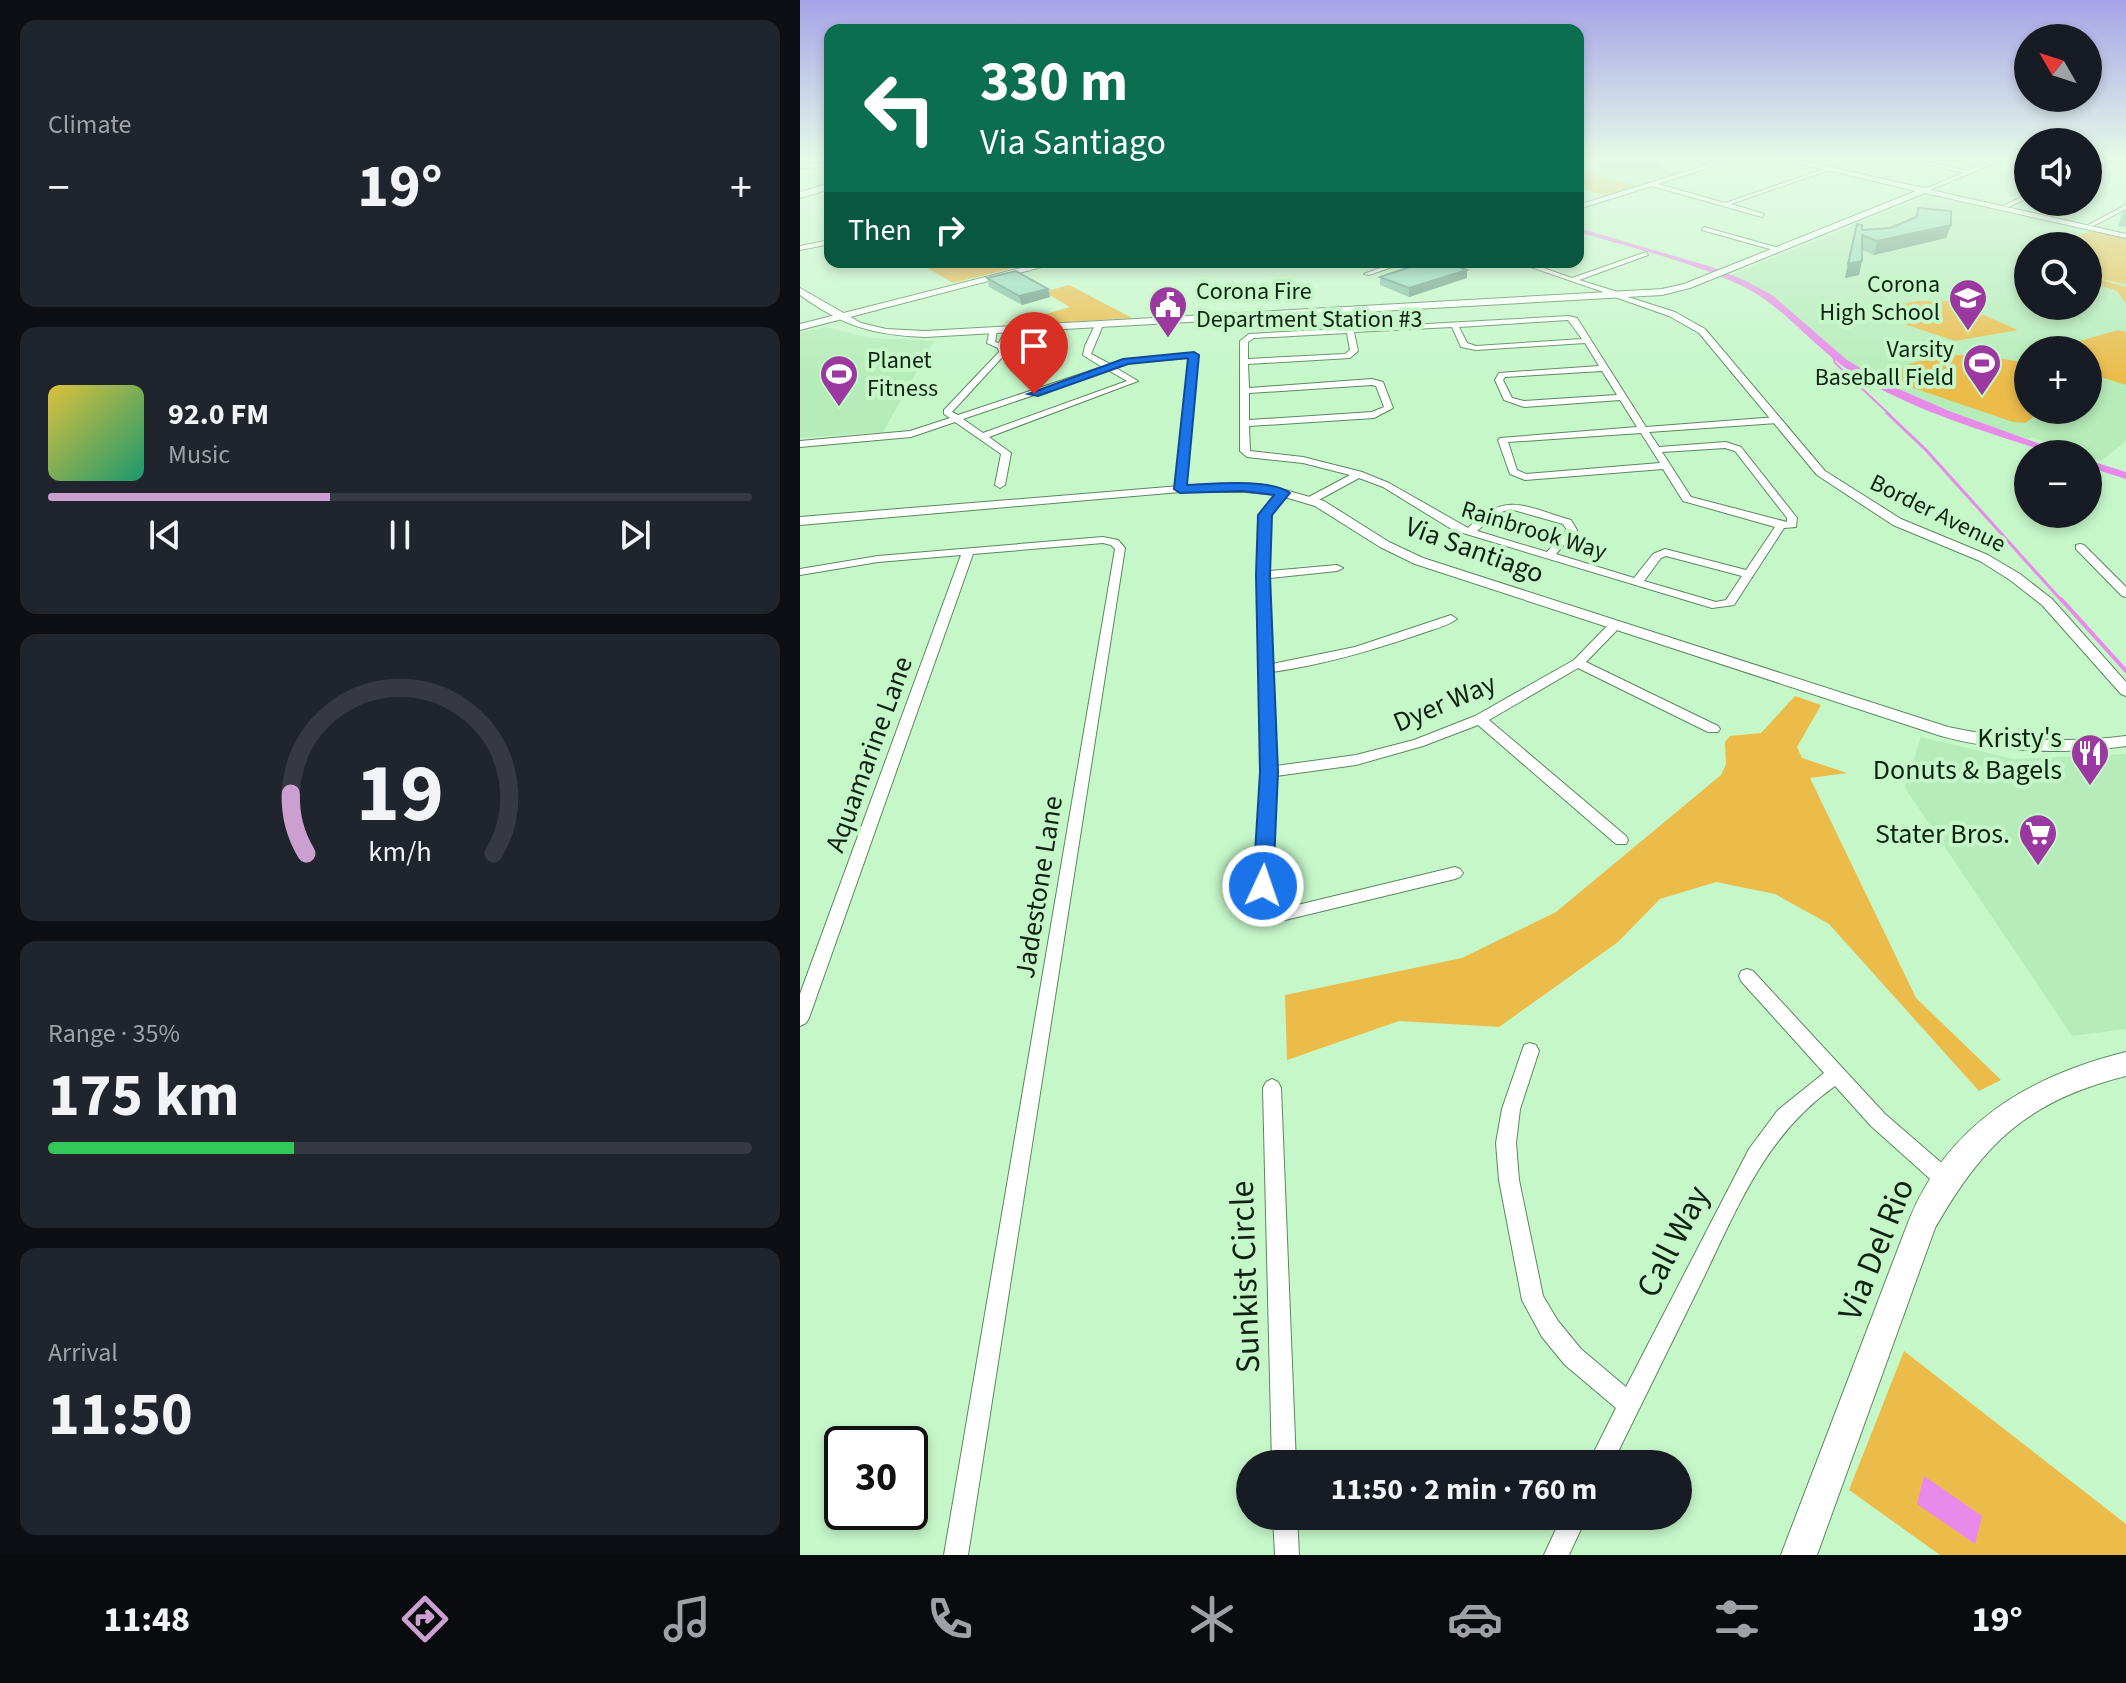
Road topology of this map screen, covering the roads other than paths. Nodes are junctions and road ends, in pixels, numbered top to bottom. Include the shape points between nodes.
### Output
1 (1717, 233) edge
2 (1819, 233) edge
3 (824, 243) edge
4 (800, 248) edge
5 (1777, 249) junction
6 (1646, 254) dead end
7 (1033, 268) edge
8 (1385, 268) edge
9 (1537, 268) edge
10 (1367, 274) dead end
11 (1572, 280) junction
12 (800, 291) edge
13 (1618, 295) junction
14 (837, 318) junction
15 (1454, 324) junction
16 (1099, 325) junction
17 (1086, 326) junction
18 (800, 327) edge
19 (1009, 330) junction
20 (1350, 330) junction
21 (993, 331) junction
22 (1091, 338) junction
23 (1587, 341) junction
24 (1001, 347) junction
25 (1245, 362) junction
26 (1109, 368) junction
27 (1603, 368) junction
28 (1246, 391) junction
29 (1622, 397) junction
30 (1777, 420) junction
31 (957, 421) junction
32 (1247, 423) junction
33 (1642, 430) junction
34 (981, 437) junction
35 (800, 444) edge
36 (1655, 450) junction
37 (1664, 466) junction
38 (1359, 474) junction
39 (1000, 485) dead end
40 (1180, 489) junction
41 (1283, 493) junction
42 (1311, 500) junction
43 (800, 521) edge
44 (1781, 525) junction
45 (1470, 532) junction
46 (2080, 547) dead end
47 (968, 552) junction
48 (1549, 556) junction
49 (1337, 568) dead end
50 (800, 572) edge
51 (1748, 574) junction
52 (2126, 574) edge
53 (1263, 575) junction
54 (2110, 575) junction
55 (1636, 583) junction
56 (2126, 594) edge
57 (1451, 619) dead end
58 (1615, 625) junction
59 (1578, 663) junction
60 (1266, 669) junction
61 (2126, 691) edge
62 (1480, 719) junction
63 (1713, 729) dead end
64 (2126, 741) edge
65 (1269, 772) junction
66 (1621, 840) dead end
67 (1455, 873) dead end
68 (1747, 976) dead end
69 (800, 1018) edge
70 (1530, 1051) dead end
71 (2126, 1064) edge
72 (1837, 1074) junction
73 (1272, 1088) dead end
74 (1945, 1179) junction
75 (1628, 1404) junction
76 (1284, 1450) edge
77 (1607, 1450) edge
78 (1286, 1530) edge
79 (1568, 1530) edge
80 (956, 1555) edge
81 (1287, 1555) edge
82 (1556, 1555) edge
83 (1799, 1555) edge

1 - 5 street
2 - 5 main road
3 - 4 street
5 - 13 main road via 1674,290
6 - 11 street
7 - 14 main road
8 - 10 street
9 - 11 street
11 - 13 street
12 - 14 main road
13 - 16 main road
13 - 30 street, Border Avenue via 1702,331
14 - 18 main road
14 - 21 main road via 882,332
15 - 20 street
15 - 23 street via 1569,318
15 - 23 street via 1464,345 1476,348
16 - 17 main road
16 - 22 street via 1099,333
17 - 19 main road
17 - 22 street via 1085,335
19 - 21 main road
19 - 24 street
20 - 25 street via 1246,337
20 - 25 street via 1354,351 1347,356
21 - 24 street via 991,343
22 - 26 street via 1087,355
23 - 27 street
24 - 31 street via 1003,352 947,412
25 - 28 street
26 - 31 street
26 - 34 street via 1134,381
26 - 40 street via 1146,358 1194,355
27 - 29 street
27 - 29 street via 1502,375 1499,380 1508,400 1524,404
28 - 32 street
28 - 32 street via 1372,382 1380,384 1389,408 1374,415
29 - 33 street
30 - 33 street
30 - 61 street, Border Avenue via 1821,473 1844,490 1897,522 1984,558 2047,602
31 - 34 street
31 - 35 street via 897,437
32 - 38 street, Rainbrook Way via 1247,454
33 - 36 street
33 - 37 street via 1503,440 1513,472 1525,477
34 - 39 street via 1006,453
36 - 37 street
36 - 44 street via 1726,445 1738,449 1792,518 1792,525
37 - 44 street via 1687,499
38 - 42 street
38 - 45 street, Rainbrook Way
40 - 41 street, Via Santiago via 1242,487
40 - 43 street, Via Santiago
41 - 42 street, Via Santiago
41 - 53 street via 1265,515
42 - 58 street, Via Santiago via 1419,561
44 - 51 street
45 - 48 street, Rainbrook Way
45 - 48 street via 1494,510 1510,506 1567,522 1572,530
46 - 54 street
47 - 50 street, Jadestone Lane
47 - 69 street, Aquamarine Lane
47 - 80 street, Jadestone Lane via 1103,540 1120,548
48 - 55 street, Rainbrook Way
49 - 53 street
51 - 55 street via 1665,552
51 - 55 street, Rainbrook Way via 1724,606
52 - 54 street
53 - 60 street
54 - 56 street
57 - 60 street via 1317,663
58 - 59 street, Dyer Way
58 - 64 street, Via Santiago via 1971,737 2032,746
59 - 62 street, Dyer Way
59 - 63 street
60 - 65 street
62 - 65 street, Dyer Way via 1356,760
62 - 66 street
65 - 67 street via 1263,886 1281,915
68 - 72 street
70 - 75 street via 1506,1143 1533,1300 1573,1357
71 - 74 main road, Via Del Rio via 2032,1097 1974,1142
72 - 74 street via 1878,1120
72 - 75 street, Call Way via 1769,1131
73 - 76 street, Sunkist Circle
74 - 83 main road, Via Del Rio via 1914,1242
75 - 77 street, Call Way
78 - 81 street
79 - 82 street

